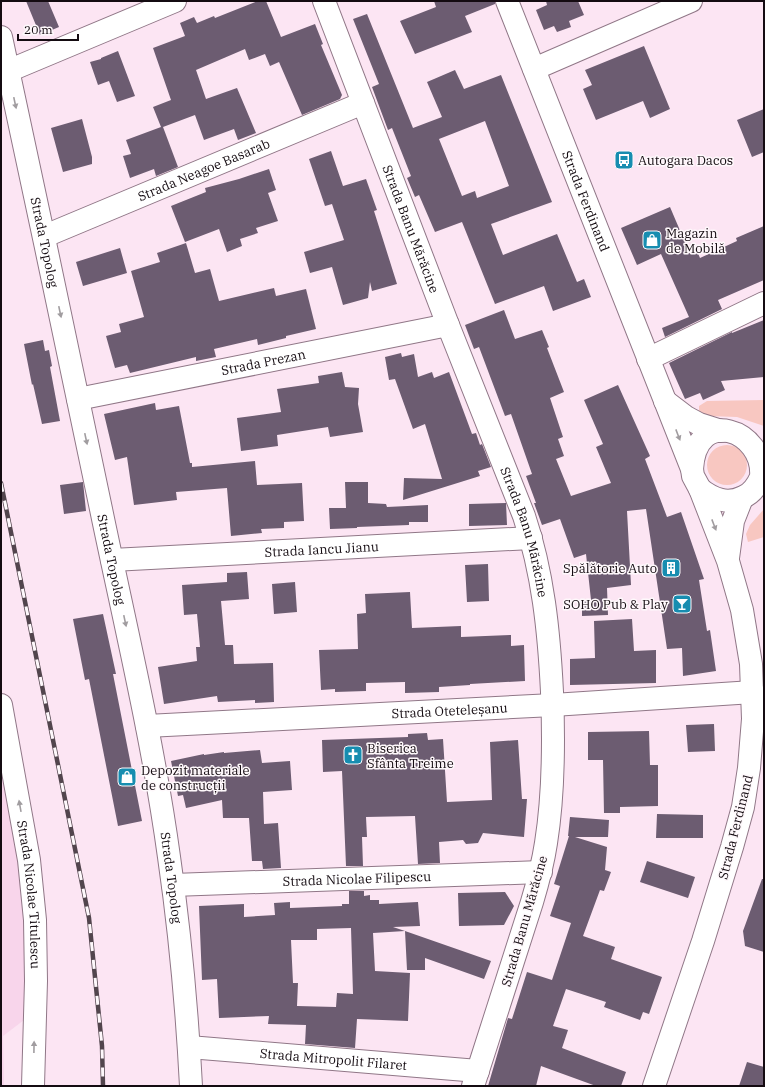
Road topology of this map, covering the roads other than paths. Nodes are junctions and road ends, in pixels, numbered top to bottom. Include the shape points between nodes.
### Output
1 (175, 1) edge
2 (324, 1) edge
3 (506, 1) edge
4 (691, 1) edge
5 (1, 37) edge
6 (534, 69) junction
7 (8, 71) junction
8 (363, 103) junction
9 (45, 236) junction
10 (764, 303) edge
11 (448, 325) junction
12 (648, 359) junction
13 (78, 399) junction
14 (665, 401) junction
15 (721, 431) junction
16 (692, 469) junction
17 (700, 489) junction
18 (742, 498) junction
19 (531, 538) junction
20 (112, 560) junction
21 (728, 561) junction
22 (753, 692) junction
23 (1, 705) edge
24 (552, 705) junction
25 (147, 726) junction
26 (541, 872) junction
27 (173, 885) junction
28 (189, 1047) junction
29 (476, 1078) edge
30 (33, 1086) edge
31 (191, 1086) edge
32 (654, 1086) edge

1 - 7 street
2 - 8 street, Strada Banu Mărăcine
3 - 6 street, Strada Ferdinand
4 - 6 street
5 - 7 street, Strada Topolog
6 - 12 street, Strada Ferdinand
7 -> 9 street, Strada Topolog
8 - 9 street, Strada Neagoe Basarab
8 - 11 street, Strada Banu Mărăcine
9 -> 13 street, Strada Topolog
10 - 12 street
11 - 13 street, Strada Prezan
11 - 19 street, Strada Banu Mărăcine
12 - 14 street, Strada Ferdinand
13 -> 20 street, Strada Topolog
14 - 15 street, Strada Ferdinand via 699,424
14 -> 16 street, Strada Ferdinand
15 - 16 street via 702,440 692,458
15 - 18 street, Strada Ferdinand via 730,430 747,436 760,452 763,462 759,482
16 - 17 street, Strada Ferdinand
17 - 18 street via 720,500
17 -> 21 street, Strada Ferdinand
18 - 21 street, Strada Ferdinand via 733,522
19 - 20 street, Strada Iancu Jianu
19 - 24 street, Strada Banu Mărăcine via 546,608
20 -> 25 street, Strada Topolog
21 - 22 street, Strada Ferdinand via 748,638
22 - 24 street, Strada Oteteleșanu
22 - 32 street, Strada Ferdinand via 752,744 743,807 705,933
30 -> 23 street, Strada Nicolae Titulescu via 35,920 29,860
24 - 25 street, Strada Oteteleșanu
24 - 26 street, Strada Banu Mărăcine via 552,789
25 - 27 street, Strada Topolog
26 - 27 street, Strada Nicolae Filipescu
26 - 29 street, Strada Banu Mărăcine
27 - 28 street, Strada Topolog
28 - 29 street, Strada Mitropolit Filaret
28 - 31 street, Strada Topolog

